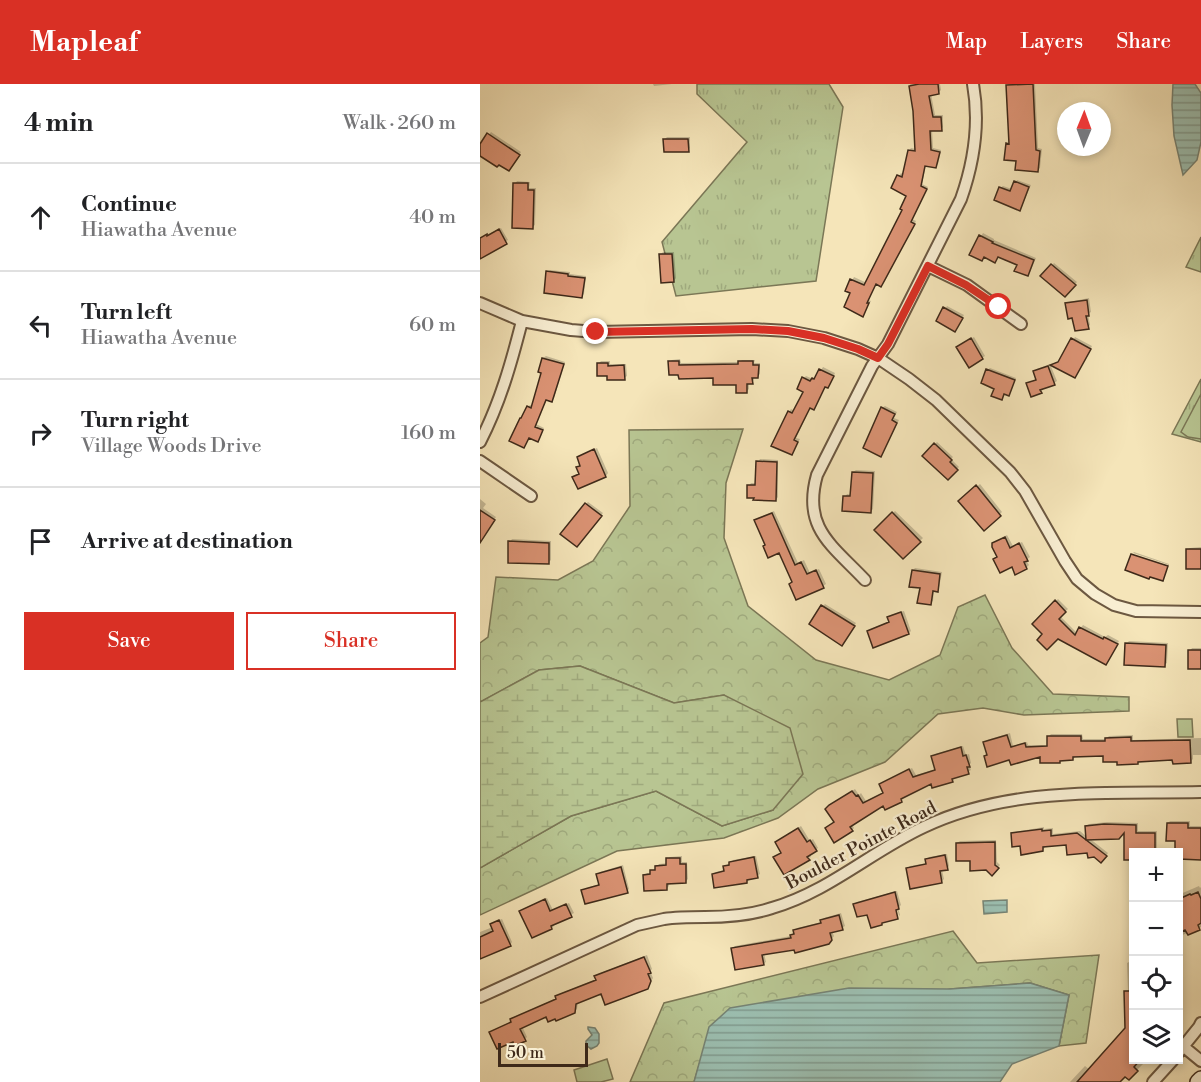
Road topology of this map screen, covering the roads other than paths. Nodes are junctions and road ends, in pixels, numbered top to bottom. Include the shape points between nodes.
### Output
1 (973, 84) edge
2 (928, 266) junction
3 (480, 303) edge
4 (522, 321) junction
5 (1021, 324) dead end
6 (878, 358) junction
7 (480, 442) edge
8 (480, 461) edge
9 (531, 496) dead end
10 (865, 580) dead end
11 (1201, 612) edge
12 (1201, 792) edge
13 (480, 998) edge
14 (1201, 1023) edge
15 (1183, 1047) edge
16 (1183, 1051) edge
17 (1201, 1061) edge
18 (1169, 1064) edge
19 (1153, 1082) edge

1 - 2 street via 976,125 968,180
2 - 5 street via 966,285
2 - 6 street
3 - 4 street
4 - 6 street via 596,332 788,331 824,338
4 - 7 street via 498,405
6 - 10 street via 817,476 812,504 823,536
6 - 11 street via 936,400 1010,472 1030,498 1077,579 1095,594 1136,611
8 - 9 street
12 - 13 street, Boulder Pointe Road via 1060,794 990,803 923,827 802,898 739,915 665,919 637,926
14 - 15 street
16 - 17 street
18 - 19 street

